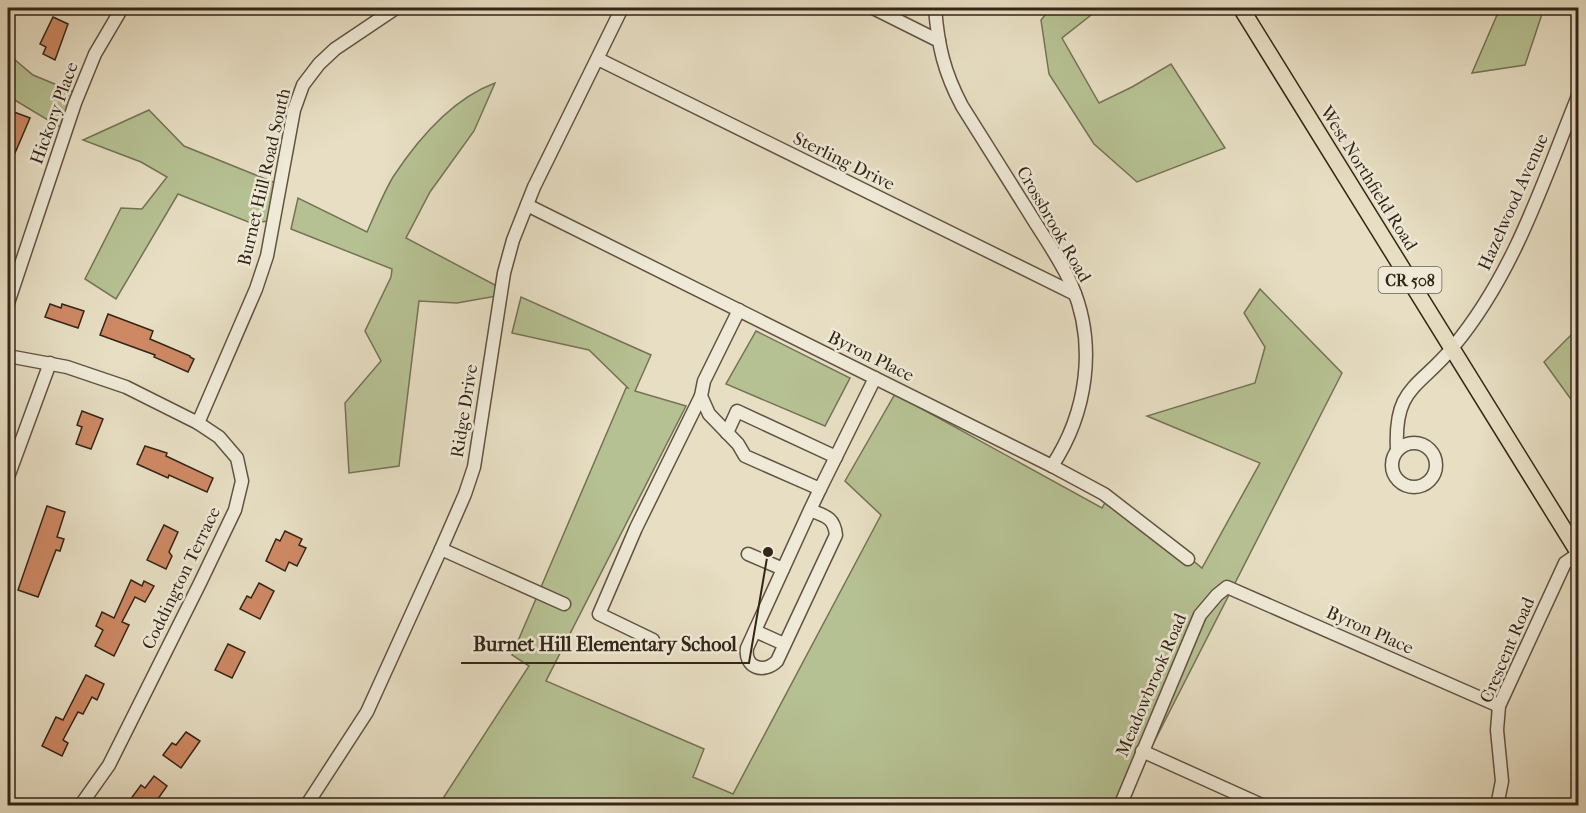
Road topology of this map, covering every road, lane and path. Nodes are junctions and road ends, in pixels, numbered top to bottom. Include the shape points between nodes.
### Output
1 (122, 8) edge
2 (396, 8) edge
3 (622, 8) edge
4 (873, 8) edge
5 (935, 8) edge
6 (1241, 8) edge
7 (939, 41) junction
8 (598, 60) junction
9 (1578, 96) edge
10 (527, 205) junction
11 (1075, 294) junction
12 (8, 303) edge
13 (738, 310) junction
14 (1453, 348) junction
15 (8, 356) edge
16 (50, 363) junction
17 (875, 378) junction
18 (701, 396) junction
19 (198, 423) junction
20 (727, 433) junction
21 (1397, 449) dead end
22 (836, 457) junction
23 (1052, 466) junction
24 (8, 477) edge
25 (820, 489) junction
26 (810, 510) junction
27 (441, 549) junction
28 (1578, 553) edge
29 (748, 554) dead end
30 (1188, 559) dead end
31 (783, 569) junction
32 (1227, 587) joint
33 (564, 604) dead end
34 (755, 632) junction
35 (653, 640) dead end
36 (784, 644) junction
37 (1499, 706) junction
38 (1142, 751) junction
39 (80, 806) edge
40 (306, 806) edge
41 (1120, 806) edge
42 (1264, 806) edge
43 (1497, 806) edge

1 - 12 street, Hickory Place via 95,54 75,102
2 - 19 street, Burnet Hill Road South via 335,49 303,85 294,110 263,267
3 - 8 street, Ridge Drive
4 - 7 street
5 - 7 street, Crossbrook Road
6 - 14 main road, West Northfield Road / CR 508
7 - 11 street, Crossbrook Road via 948,78 962,106
8 - 10 street, Ridge Drive
8 - 11 street, Sterling Drive
9 - 14 street, Hazelwood Avenue via 1512,257
10 - 13 street, Byron Place
10 - 27 street, Ridge Drive via 504,273 474,467
11 - 23 street, Crossbrook Road via 1086,345 1084,384 1075,422
13 - 17 street, Byron Place
13 - 18 street via 704,381
14 - 21 street, Hazelwood Avenue via 1406,395 1396,427
14 - 28 main road, West Northfield Road / CR 508
15 - 16 street, Coddington Terrace
16 - 19 street, Coddington Terrace via 126,387
16 - 24 street
17 - 22 street
17 - 23 street, Byron Place
18 - 20 street via 709,414
18 - 35 street via 599,614
19 - 39 street, Coddington Terrace via 219,437 237,458 242,481 235,510 109,765
20 - 22 street via 737,411
20 - 25 street via 745,456
22 - 25 street
23 - 30 street, Byron Place via 1104,494
25 - 26 street
26 - 31 street
26 - 36 street via 831,519 836,535
27 - 33 street
27 - 40 street, Ridge Drive via 367,712
28 - 37 street, Crescent Road via 1565,563
29 - 31 street
31 - 34 street
32 - 37 street, Byron Place
32 - 38 street, Meadowbrook Road via 1200,615
34 - 36 street
34 - 36 street via 747,653 753,666 764,669 773,665
37 - 43 street, Crescent Road via 1502,781
38 - 41 street, Meadowbrook Road
38 - 42 street

